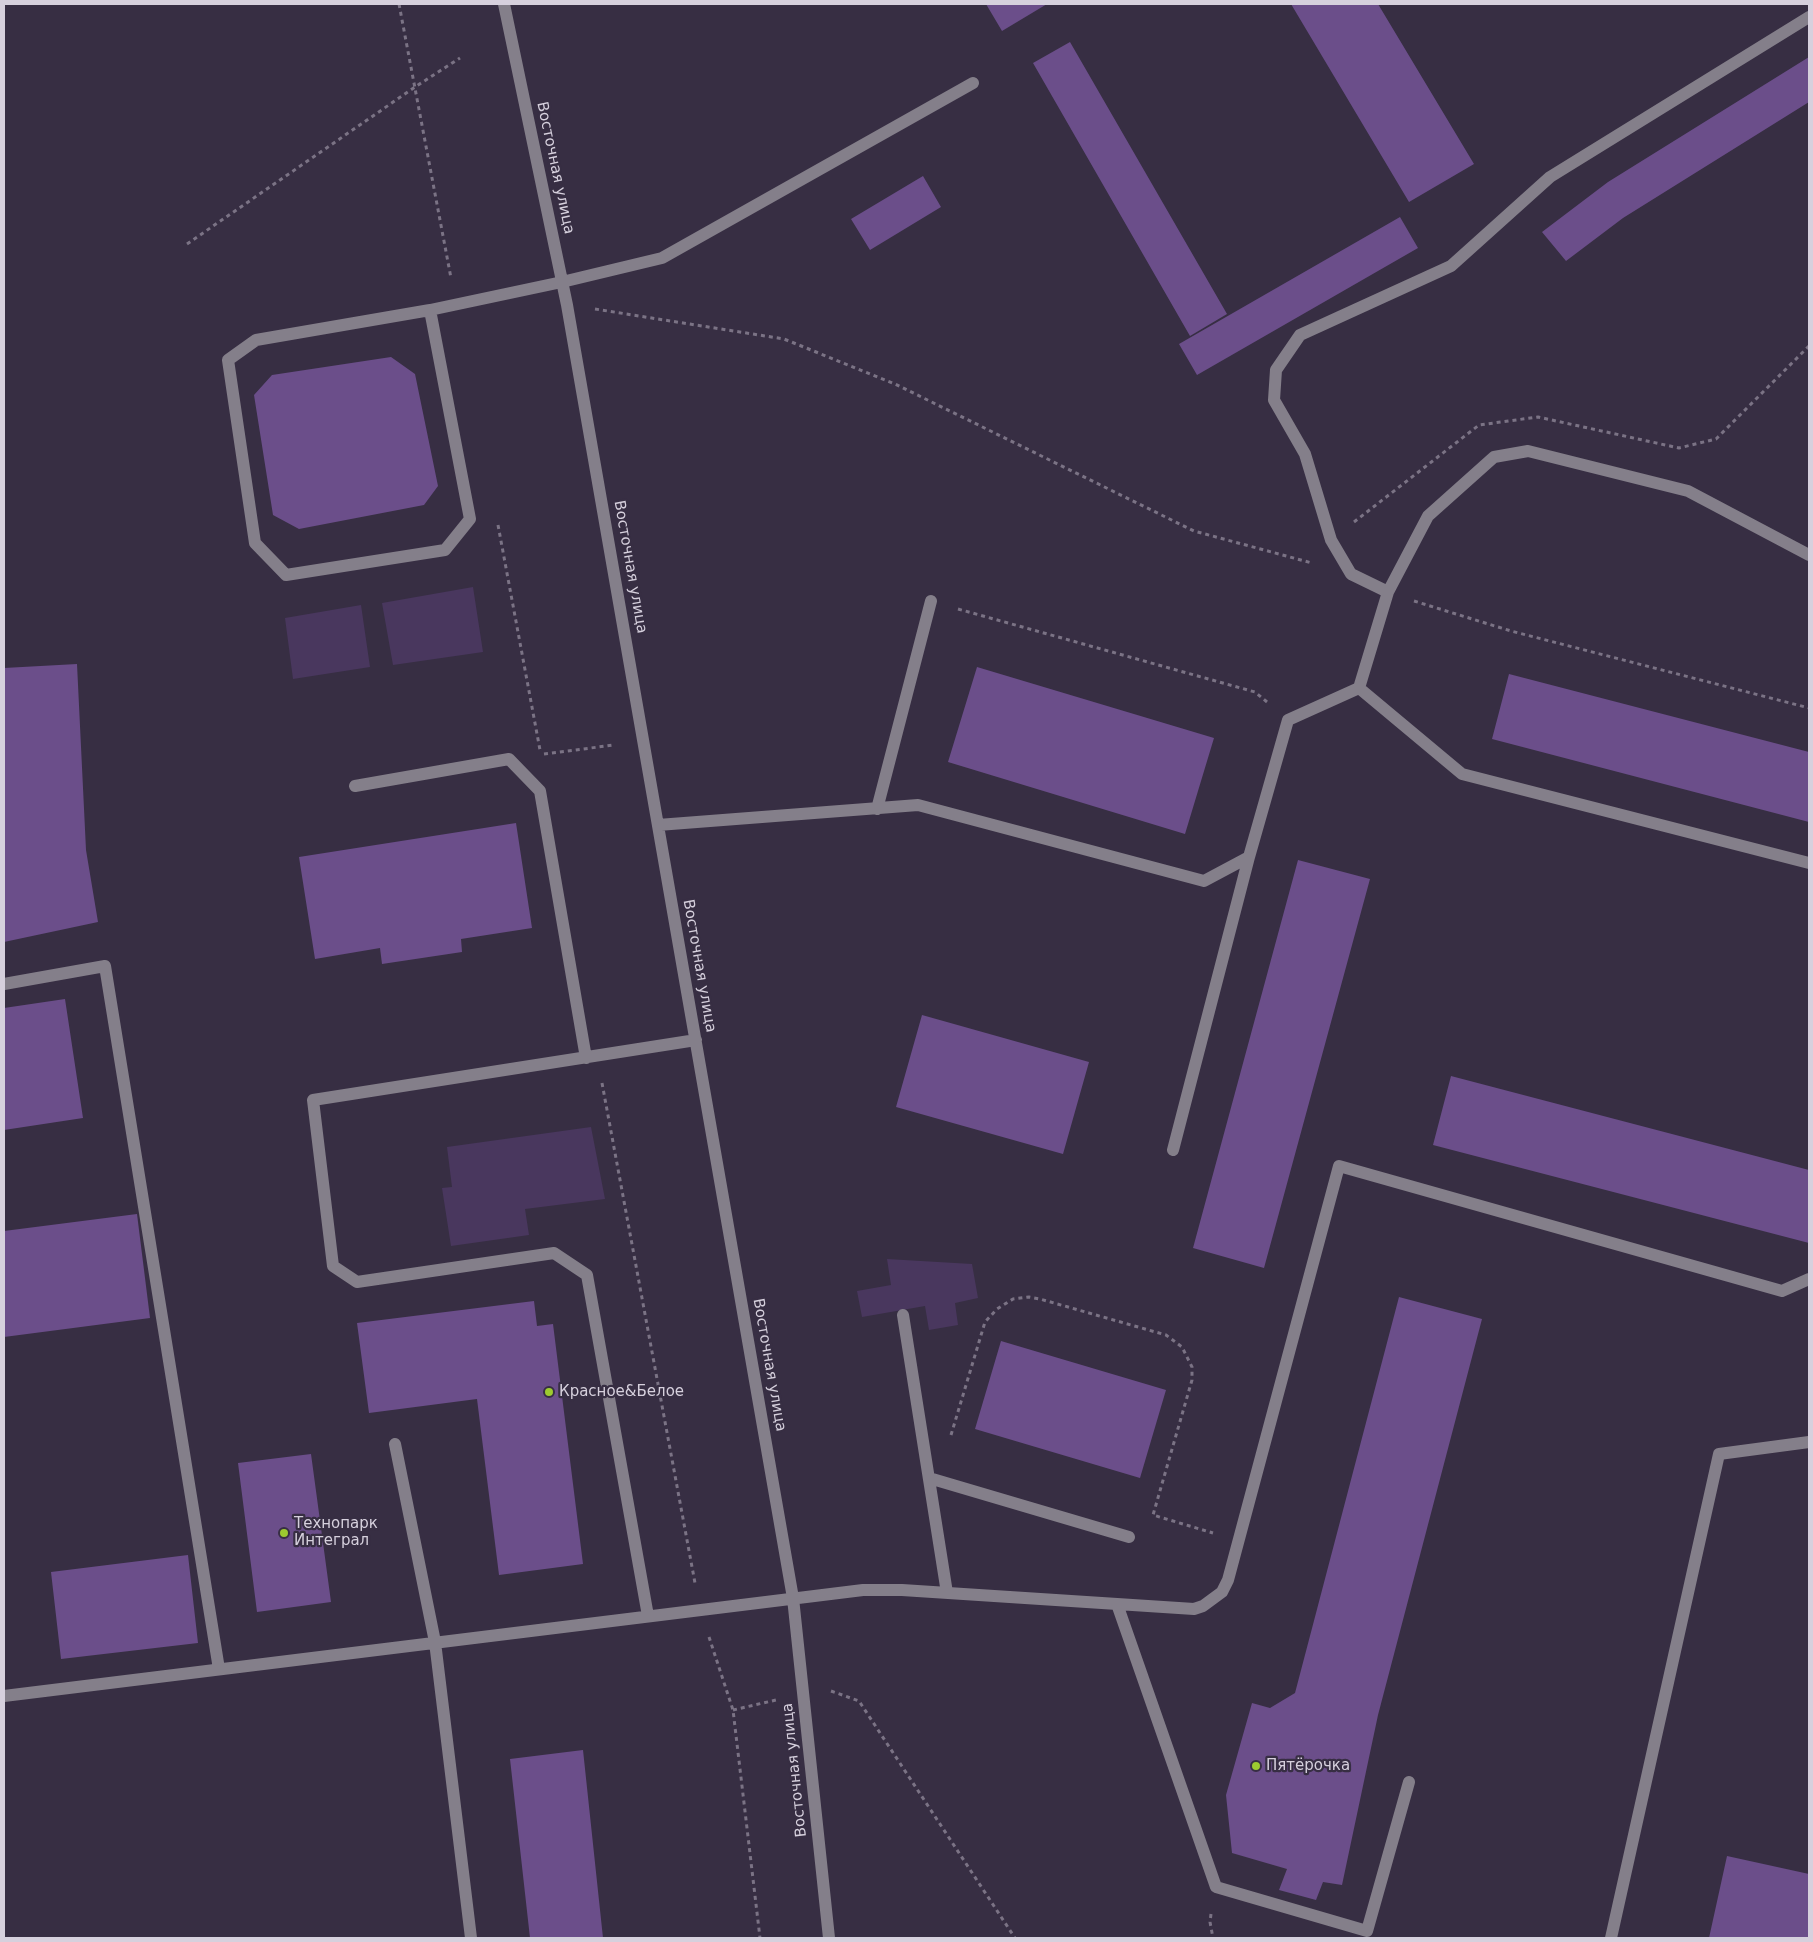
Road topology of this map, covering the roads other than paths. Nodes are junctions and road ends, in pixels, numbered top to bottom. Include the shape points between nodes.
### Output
1 (504, 4) edge
2 (1809, 17) edge
3 (973, 83) dead end
4 (562, 282) junction
5 (430, 310) junction
6 (1809, 556) edge
7 (1388, 592) junction
8 (931, 601) road end
9 (1359, 688) junction
10 (355, 786) dead end
11 (877, 809) junction
12 (658, 825) junction
13 (1248, 857) junction
14 (1809, 863) edge
15 (4, 984) edge
16 (696, 1040) junction
17 (586, 1058) junction
18 (1173, 1150) dead end
19 (1809, 1279) edge
20 (903, 1315) dead end
21 (1809, 1442) edge
22 (396, 1444) dead end
23 (933, 1480) junction
24 (1129, 1537) dead end
25 (947, 1593) junction
26 (793, 1598) junction
27 (1117, 1604) junction
28 (648, 1616) junction
29 (435, 1642) junction
30 (219, 1669) junction
31 (4, 1696) edge
32 (1410, 1782) dead end
33 (471, 1938) edge
34 (829, 1938) edge
35 (1611, 1938) edge

1 - 4 street, Восточная улица
2 - 7 street via 1550,177 1451,266 1300,335 1276,370 1274,400 1305,454 1331,540 1351,574
3 - 4 street via 662,258
4 - 5 street
4 - 12 street, Восточная улица
5 - 5 street via 256,340 228,360 254,543 286,575 445,550 470,519
6 - 7 street via 1688,491 1528,451 1494,456 1428,516
7 - 9 street
8 - 11 street
9 - 13 street via 1288,720
9 - 14 street via 1462,774
10 - 17 street via 509,759 540,791
11 - 12 street
11 - 13 street via 918,805 1204,881
12 - 16 street, Восточная улица
13 - 18 street
15 - 30 street via 105,966
16 - 17 street
16 - 26 street, Восточная улица
17 - 28 street via 313,1100 333,1266 357,1282 554,1253 587,1274
19 - 27 street via 1782,1291 1339,1166 1228,1580 1222,1592 1194,1609
20 - 23 street
21 - 35 street via 1719,1454
22 - 29 street
23 - 24 street
23 - 25 street
25 - 26 street via 876,1589
25 - 27 street
26 - 28 street
26 - 34 street, Восточная улица
27 - 32 street via 1216,1887 1367,1931
28 - 29 street
29 - 30 street
29 - 33 street
30 - 31 street

